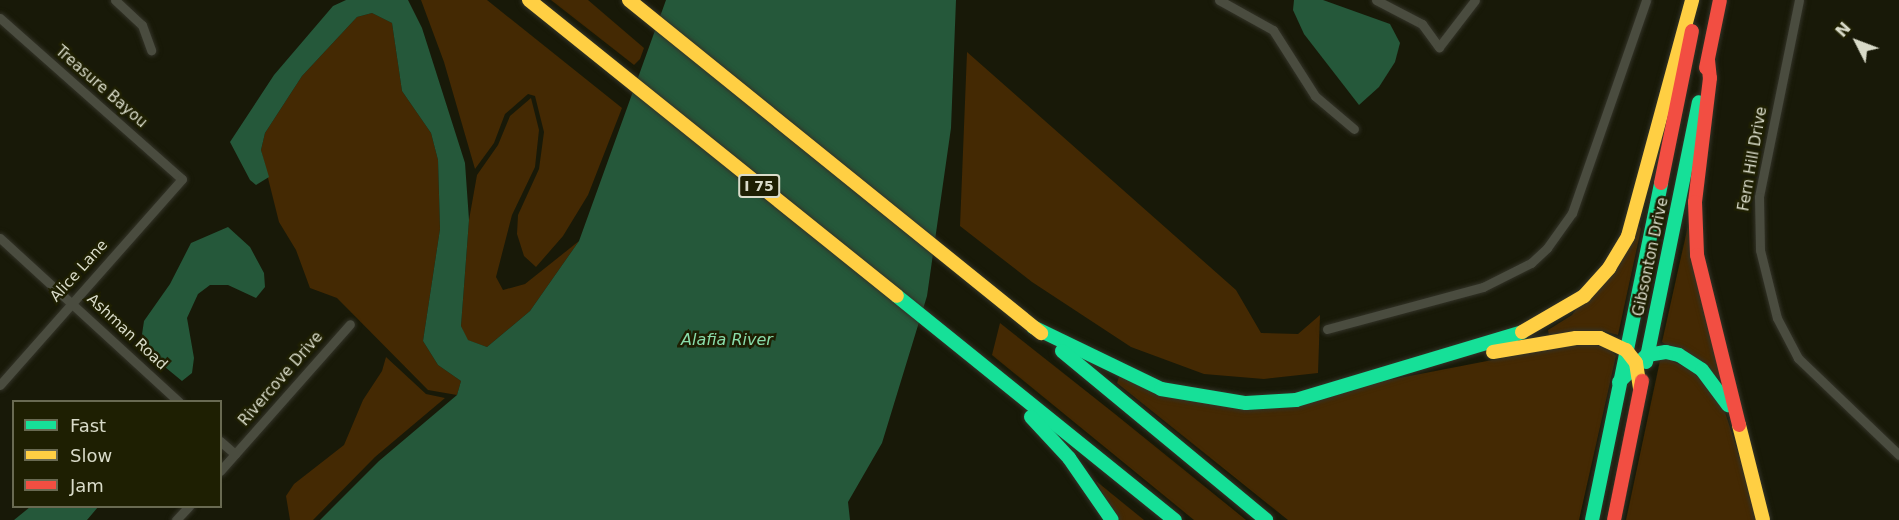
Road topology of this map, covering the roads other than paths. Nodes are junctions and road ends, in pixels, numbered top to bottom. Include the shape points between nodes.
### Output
1 (115, 0) edge
2 (529, 0) edge
3 (629, 0) edge
4 (1376, 0) edge
5 (1475, 0) edge
6 (1646, 0) edge
7 (1692, 0) edge
8 (1698, 0) edge
9 (1720, 0) edge
10 (1799, 0) edge
11 (1225, 1) edge
12 (0, 18) edge
13 (151, 50) dead end
14 (1708, 60) junction
15 (1354, 129) dead end
16 (182, 179) joint
17 (0, 238) edge
18 (71, 301) junction
19 (350, 324) dead end
20 (1033, 327) junction
21 (1327, 329) dead end
22 (1626, 350) junction
23 (1647, 355) junction
24 (1436, 362) junction
25 (1636, 363) junction
26 (995, 377) junction
27 (1619, 382) junction
28 (0, 385) edge
29 (1640, 388) junction
30 (177, 400) edge
31 (1735, 416) junction
32 (222, 443) edge
33 (235, 454) junction
34 (1899, 455) edge
35 (222, 469) edge
36 (188, 508) edge
37 (177, 520) edge
38 (1112, 520) edge
39 (1175, 520) edge
40 (1266, 520) edge
41 (1592, 520) edge
42 (1614, 520) edge
43 (1762, 520) edge

1 - 13 street via 142,25
2 - 26 main road, I 75
3 - 20 main road
4 - 5 street via 1422,24 1439,47
6 - 21 street via 1576,203 1547,248 1532,263 1483,287
7 - 24 main road via 1637,210 1609,268 1584,296 1553,319
8 - 22 main road, Gibsonton Drive
9 - 14 main road, Gibsonton Drive
10 - 34 street, Fern Hill Drive via 1759,197 1760,250 1777,318 1798,358
11 - 15 street via 1273,30 1316,96
12 - 16 street, Treasure Bayou
14 - 23 main road, Gibsonton Drive
14 - 31 main road via 1710,78 1695,201 1695,234
16 - 18 street, Alice Lane
17 - 18 street, Ashman Road
18 - 28 street, Alice Lane
18 - 30 street, Ashman Road
19 - 33 street, Rivercove Drive
20 - 24 main road via 1161,389 1246,403 1296,400
20 - 40 main road
22 - 24 main road via 1600,338 1576,338
22 - 25 main road
22 - 27 main road, Gibsonton Drive
23 - 25 main road
23 - 29 main road, Gibsonton Drive
23 - 31 main road via 1666,352 1690,361 1720,392
25 - 27 main road
25 - 29 main road
26 - 38 main road via 1069,458
26 - 39 main road, I 75
27 - 41 main road, Gibsonton Drive
29 - 42 main road, Gibsonton Drive
31 - 43 main road
32 - 33 street
33 - 35 street
36 - 37 street

